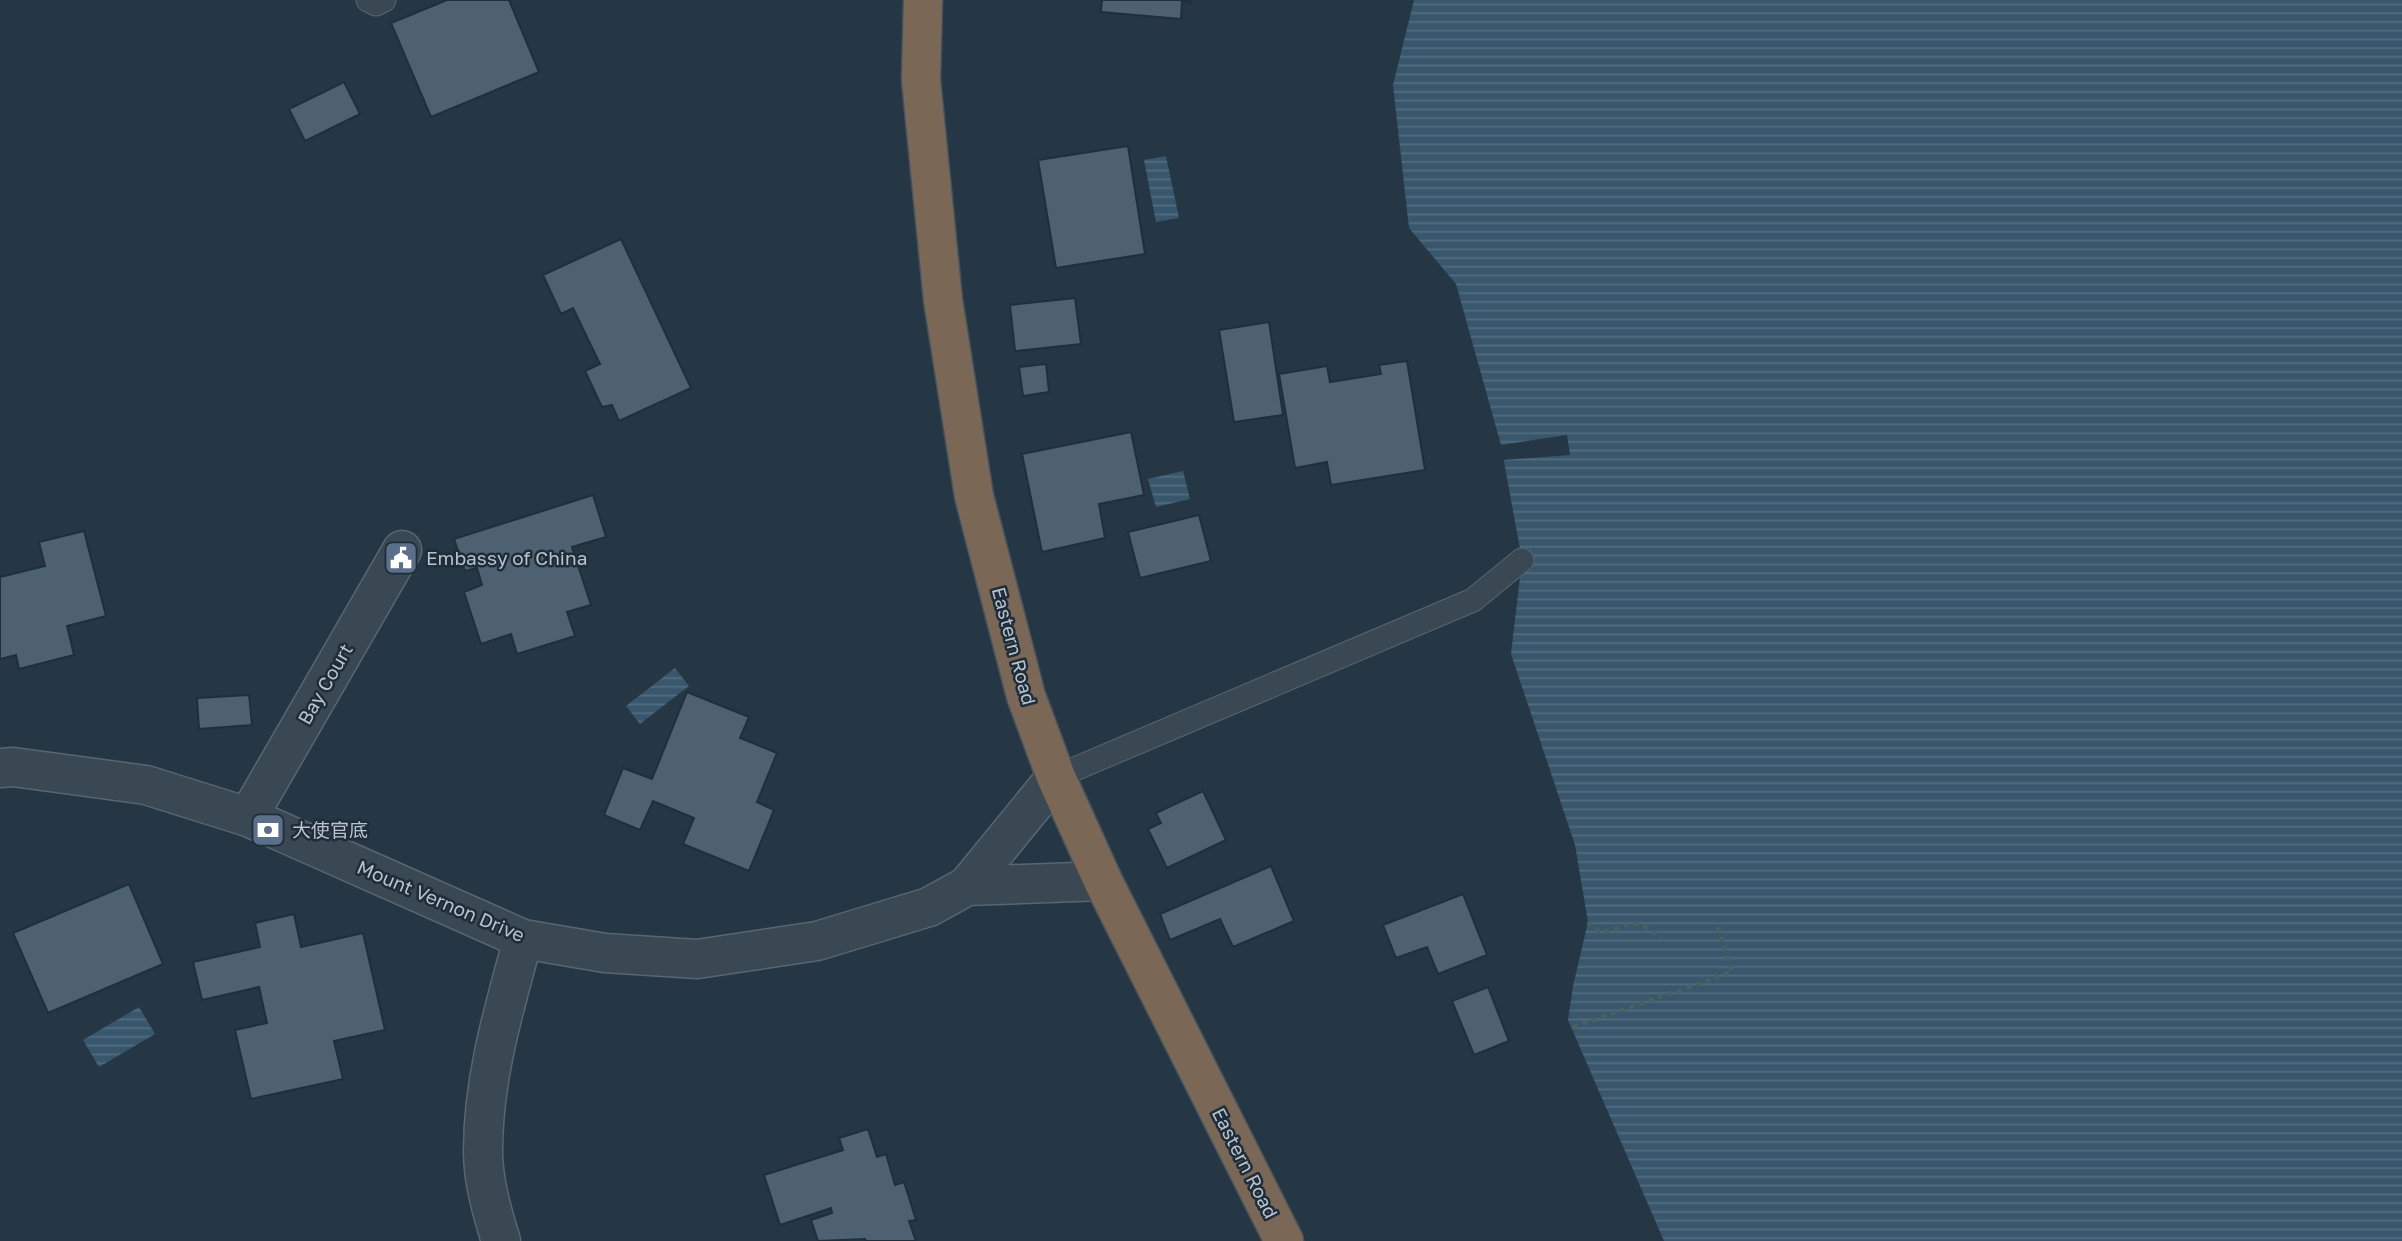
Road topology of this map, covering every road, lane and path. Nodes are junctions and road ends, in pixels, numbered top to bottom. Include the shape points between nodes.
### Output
1 (368, 0) edge
2 (384, 0) edge
3 (923, 0) edge
4 (402, 550) dead end
5 (1522, 560) dead end
6 (0, 768) edge
7 (1056, 777) junction
8 (248, 817) junction
9 (1103, 881) junction
10 (967, 886) junction
11 (1588, 922) dead end
12 (1718, 927) dead end
13 (1661, 938) dead end
14 (523, 939) junction
15 (1573, 1027) dead end
16 (501, 1241) edge
17 (1284, 1241) edge

1 - 2 lane via 376,4
3 - 7 highway, Eastern Road via 921,80 943,300 974,496 1026,695
4 - 8 street, Bay Court
5 - 7 lane via 1474,600
6 - 8 street, Mount Vernon Drive via 146,785
7 - 9 highway, Eastern Road
7 - 10 street
8 - 14 street, Mount Vernon Drive
9 - 10 street
9 - 17 highway, Eastern Road
10 - 14 street, Mount Vernon Drive via 929,907 817,942 697,958 605,953
11 - 13 path via 1603,933 1641,925
12 - 15 path via 1732,972
14 - 16 street via 493,1047 486,1106 483,1153

